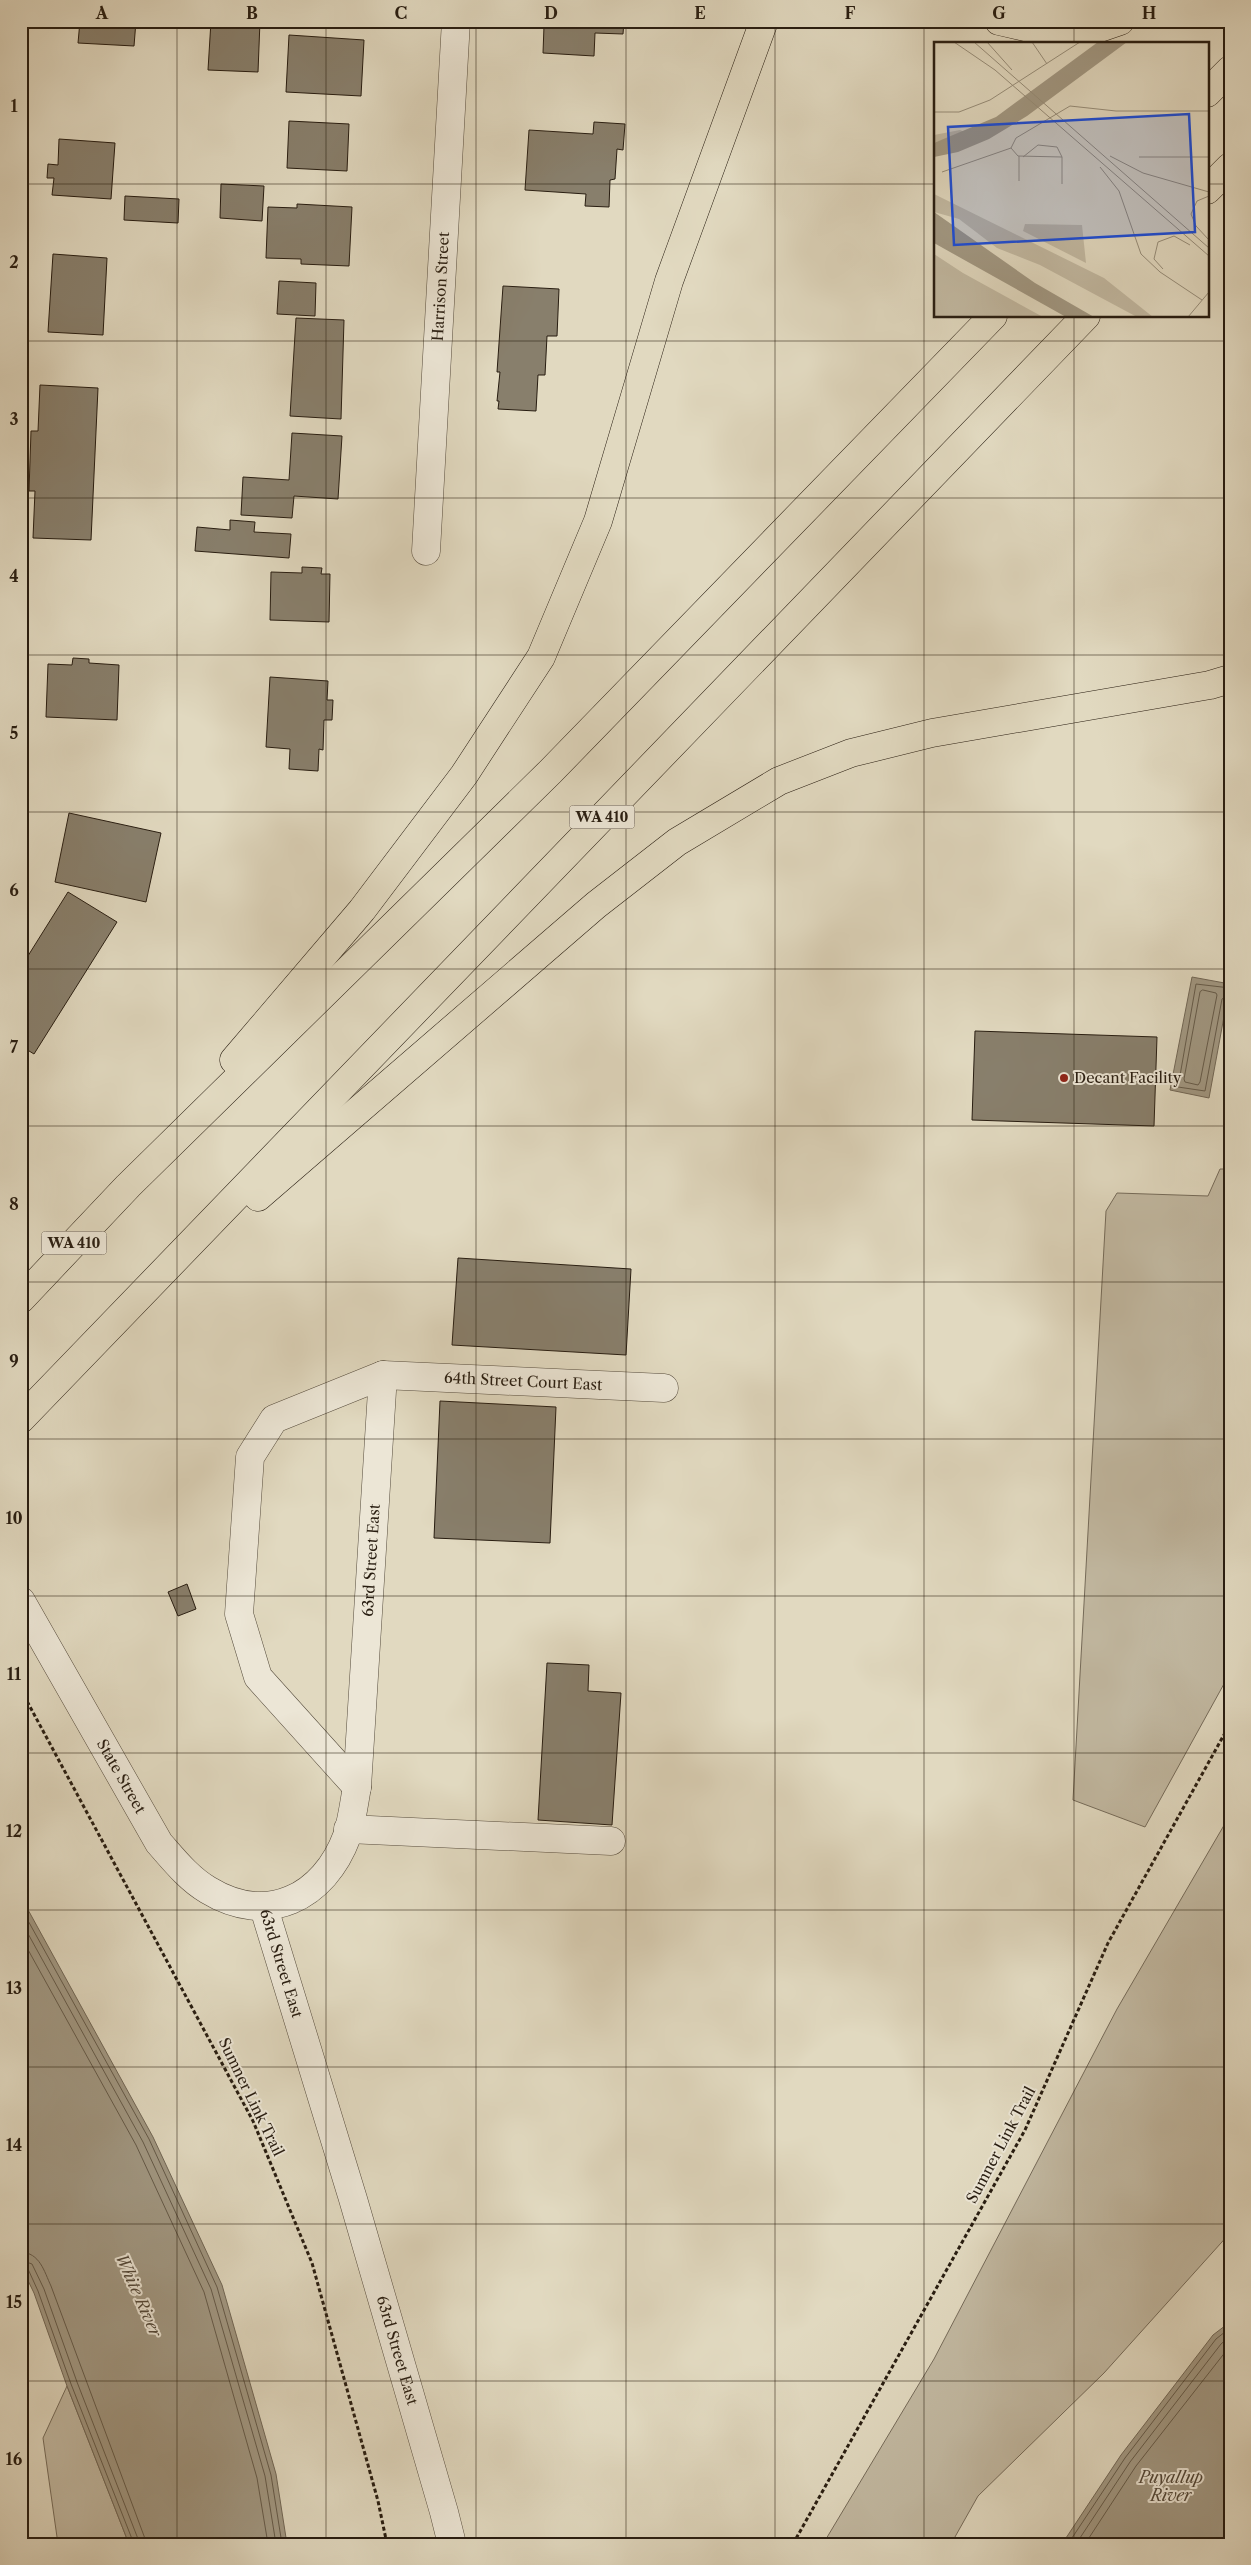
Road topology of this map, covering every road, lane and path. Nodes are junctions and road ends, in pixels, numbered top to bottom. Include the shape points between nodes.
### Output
1 (456, 21) edge
2 (764, 21) edge
3 (999, 21) edge
4 (1120, 21) edge
5 (1230, 70) edge
6 (1208, 92) edge
7 (1230, 167) edge
8 (1208, 189) edge
9 (991, 318) edge
10 (1084, 318) edge
11 (426, 550) dead end
12 (1230, 679) edge
13 (128, 1186) junction
14 (21, 1299) edge
15 (119, 1317) junction
16 (383, 1375) junction
17 (664, 1388) dead end
18 (21, 1419) edge
19 (21, 1601) edge
20 (21, 1690) edge
21 (1230, 1724) edge
22 (357, 1787) junction
23 (348, 1829) junction
24 (611, 1841) dead end
25 (264, 1908) junction
26 (387, 2544) edge
27 (452, 2544) edge
28 (793, 2544) edge

1 - 11 street, Harrison Street
2 - 13 highway via 668,281 598,522 541,656 464,775 362,910
3 - 4 highway via 1059,35 1085,33
5 - 6 highway
7 - 8 highway
9 - 13 highway, WA 410 via 550,772
10 - 15 highway, WA 410
12 - 15 highway via 932,733 851,753 779,781 677,842 596,905
13 - 14 highway, WA 410
15 - 18 highway, WA 410
16 - 17 street, 64th Street Court East
16 - 22 street, 63rd Street East
16 - 22 street via 274,1419 250,1457 239,1614 258,1677
19 - 25 street, State Street via 159,1842 187,1874 208,1890 235,1903
20 - 26 path, Sumner Link Trail via 253,2120 312,2264
21 - 28 path, Sumner Link Trail via 1108,1943 1025,2130
22 - 23 street, 63rd Street East
23 - 24 street
23 - 25 street, 63rd Street East via 326,1874 301,1895
25 - 27 street, 63rd Street East via 356,2209

